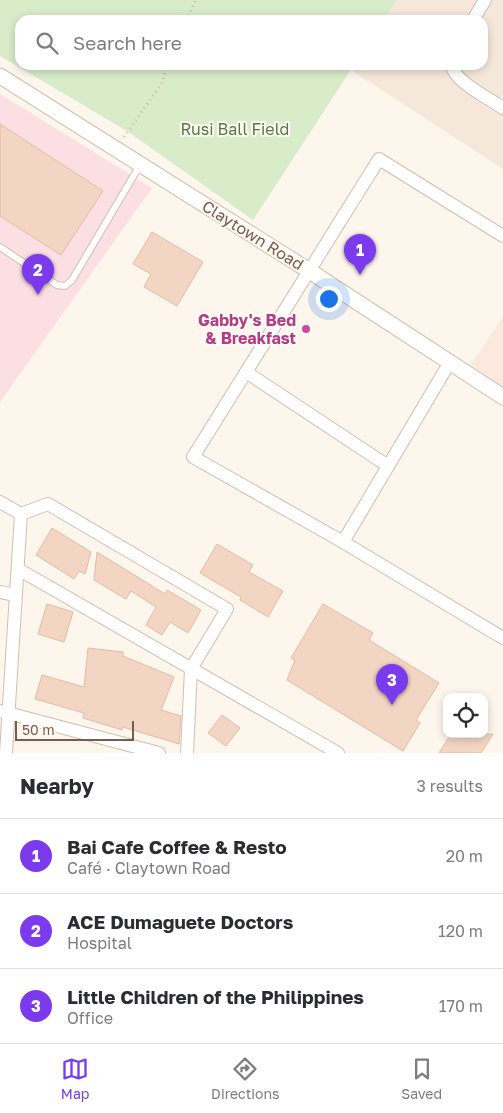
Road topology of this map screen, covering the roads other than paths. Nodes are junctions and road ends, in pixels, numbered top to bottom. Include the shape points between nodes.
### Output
1 (485, 0) edge
2 (476, 15) edge
3 (452, 70) edge
4 (0, 76) edge
5 (503, 108) edge
6 (141, 164) junction
7 (503, 236) edge
8 (0, 247) edge
9 (308, 270) junction
10 (450, 362) junction
11 (246, 372) junction
12 (503, 397) edge
13 (388, 466) junction
14 (0, 502) edge
15 (21, 514) junction
16 (343, 542) junction
17 (18, 569) junction
18 (0, 592) edge
19 (16, 595) junction
20 (503, 638) edge
21 (191, 669) junction
22 (4, 711) edge
23 (6, 753) edge
24 (159, 753) edge
25 (187, 753) edge
26 (338, 753) edge

1 - 2 street
3 - 5 street
4 - 6 street, Claytown Road
6 - 8 lane via 72,280 65,286 57,285
6 - 9 street, Claytown Road
7 - 9 street via 379,159
9 - 10 street, Claytown Road
9 - 11 street
10 - 12 street, Claytown Road
10 - 13 street
11 - 13 street
11 - 16 street via 193,457
13 - 16 street
14 - 15 street
15 - 17 street
15 - 21 street via 48,504 227,609
16 - 20 street
17 - 19 street
17 - 21 street
18 - 19 street
19 - 22 street
21 - 25 street
21 - 26 street
22 - 23 street
22 - 24 street

